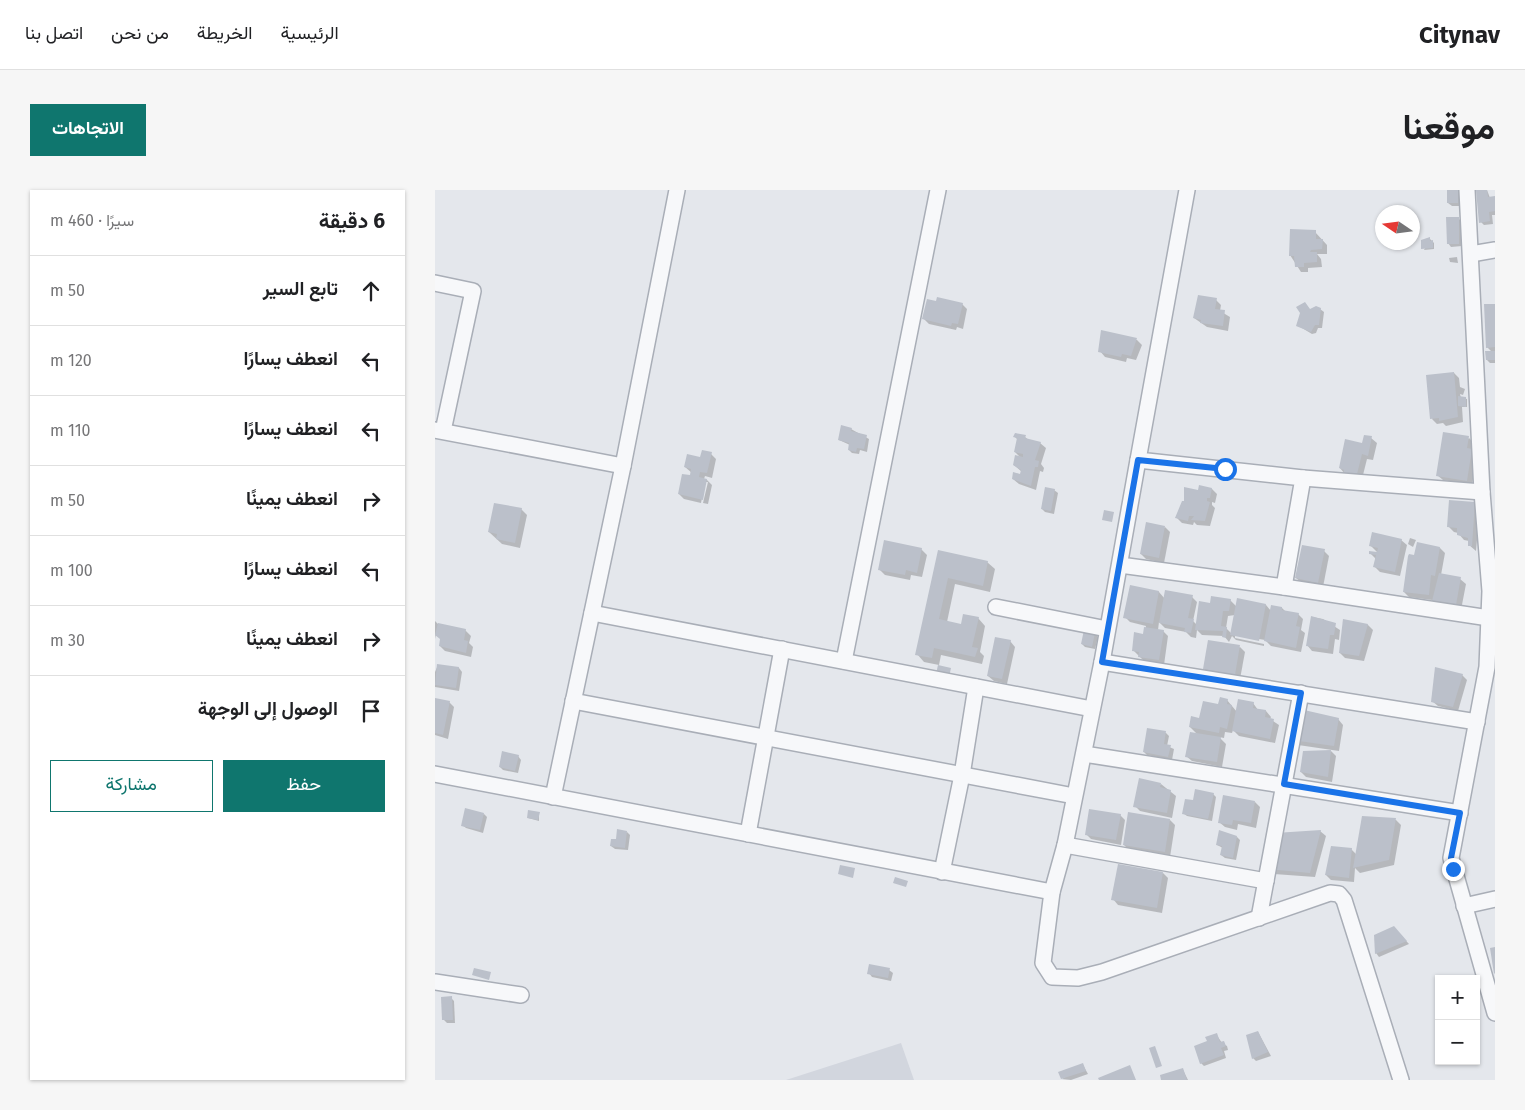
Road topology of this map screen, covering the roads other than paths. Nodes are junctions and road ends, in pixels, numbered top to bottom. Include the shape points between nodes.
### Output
1 (677, 190) edge
2 (938, 190) edge
3 (1187, 190) edge
4 (1467, 190) edge
5 (1495, 250) edge
6 (1471, 254) junction
7 (435, 283) edge
8 (439, 431) edge
9 (1138, 460) junction
10 (623, 466) junction
11 (1303, 478) junction
12 (1482, 492) junction
13 (1120, 565) junction
14 (1284, 587) junction
15 (1492, 591) edge
16 (996, 607) dead end
17 (592, 613) junction
18 (1489, 618) junction
19 (1107, 630) junction
20 (782, 649) junction
21 (844, 661) junction
22 (1102, 662) junction
23 (976, 687) junction
24 (1301, 693) junction
25 (573, 701) junction
26 (1092, 709) junction
27 (1477, 722) junction
28 (766, 738) junction
29 (1084, 754) junction
30 (435, 774) edge
31 (962, 775) junction
32 (1284, 784) junction
33 (1074, 796) junction
34 (553, 797) junction
35 (1460, 813) junction
36 (748, 834) junction
37 (1065, 845) junction
38 (942, 872) junction
39 (1266, 881) junction
40 (1052, 892) junction
41 (1495, 899) edge
42 (1464, 906) junction
43 (1259, 918) junction
44 (435, 982) edge
45 (521, 996) dead end
46 (1495, 1013) edge
47 (1401, 1080) edge

1 - 10 street
2 - 21 street
3 - 9 street
4 - 6 street
5 - 6 street
6 - 12 street
7 - 8 street via 473,291
8 - 10 street
9 - 11 street
9 - 13 street
10 - 17 street
11 - 12 street
11 - 14 street
12 - 15 street
13 - 14 street
13 - 19 street
14 - 18 street
15 - 18 street
16 - 19 street
17 - 20 street
17 - 25 street
18 - 27 street via 1487,667
19 - 22 street
20 - 21 street
20 - 28 street
21 - 23 street
22 - 24 street
22 - 26 street
23 - 26 street
23 - 31 street
24 - 27 street
24 - 32 street
25 - 28 street
25 - 34 street
26 - 29 street
27 - 35 street
28 - 31 street
28 - 36 street
29 - 32 street
29 - 33 street
30 - 34 street
31 - 33 street
31 - 38 street
32 - 35 street
32 - 39 street
33 - 37 street
34 - 36 street
35 - 42 street via 1451,858
36 - 38 street
37 - 39 street
37 - 40 street
38 - 40 street
39 - 43 street
40 - 43 street via 1043,963 1052,977 1078,978 1102,972
41 - 42 street
42 - 46 street
43 - 47 street via 1330,893 1339,894 1344,900
44 - 45 street

